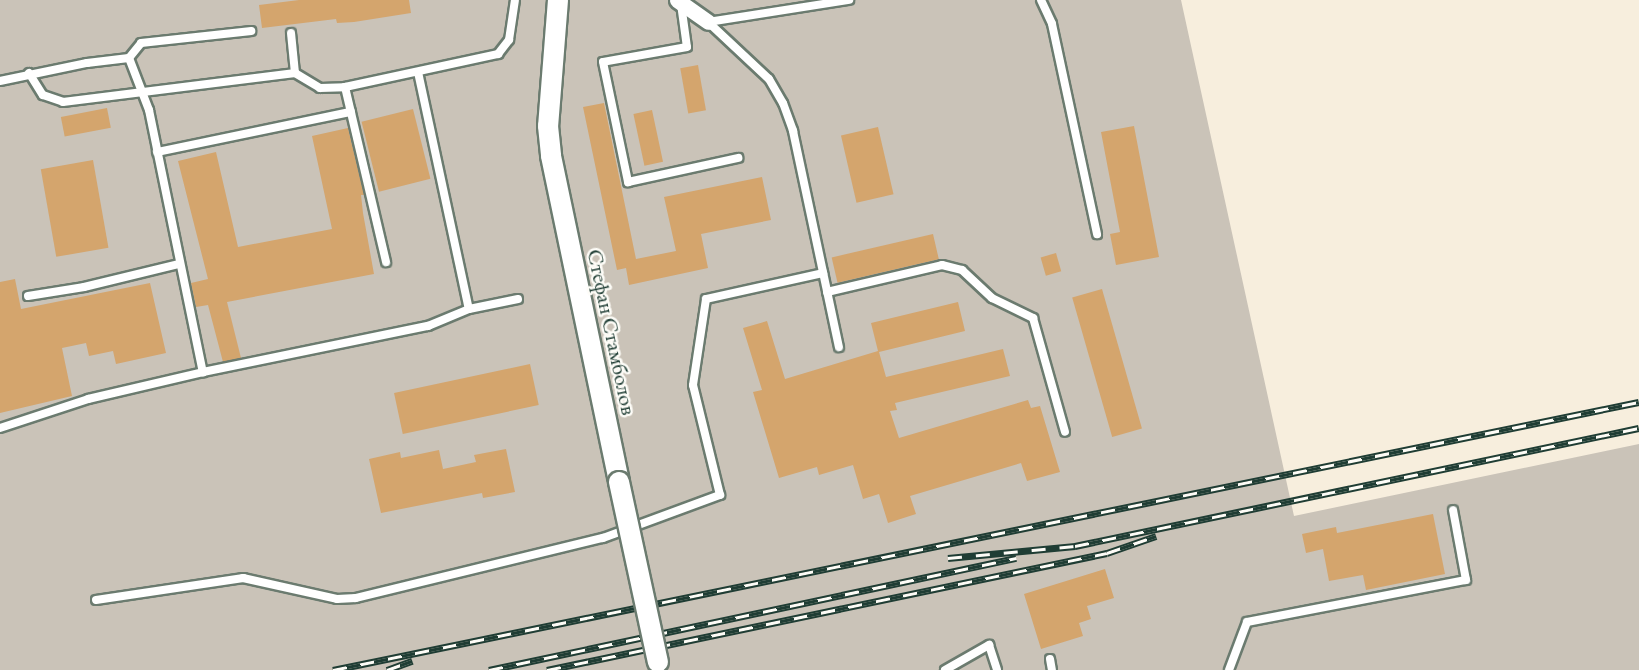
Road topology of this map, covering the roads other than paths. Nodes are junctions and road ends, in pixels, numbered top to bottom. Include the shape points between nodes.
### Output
1 (515, 0) edge
2 (558, 0) edge
3 (849, 0) edge
4 (1041, 0) edge
5 (679, 2) edge
6 (708, 22) junction
7 (251, 31) dead end
8 (291, 33) dead end
9 (129, 58) junction
10 (418, 72) junction
11 (29, 73) junction
12 (295, 73) junction
13 (0, 81) edge
14 (345, 87) junction
15 (144, 92) junction
16 (351, 112) junction
17 (157, 152) junction
18 (738, 158) dead end
19 (1096, 234) dead end
20 (386, 262) dead end
21 (179, 264) junction
22 (823, 273) junction
23 (827, 292) junction
24 (28, 297) dead end
25 (518, 299) dead end
26 (469, 309) junction
27 (839, 347) dead end
28 (203, 372) junction
29 (0, 428) edge
30 (1065, 432) dead end
31 (1453, 510) dead end
32 (96, 600) dead end
33 (1050, 659) dead end
34 (659, 666) edge
35 (945, 670) edge
36 (997, 670) edge
37 (1052, 670) edge
38 (1229, 670) edge

1 - 10 lane via 506,48 485,58
2 - 34 street, Стефан Стамболов, bridge via 549,126 551,156
3 - 6 lane
4 - 19 lane via 1052,24
5 - 6 street
5 - 18 lane via 687,47 603,62 628,182
6 - 22 lane via 769,79 783,103 793,131
7 - 9 lane via 141,43
8 - 12 lane
9 - 11 lane
9 - 15 lane
10 - 14 lane
10 - 26 lane
11 - 13 lane
11 - 15 lane via 43,95 63,102
12 - 14 lane via 320,88
12 - 15 lane
14 - 16 lane
15 - 17 lane
16 - 17 lane
16 - 20 lane
17 - 21 lane
21 - 24 lane
21 - 28 lane
22 - 23 lane
22 - 32 lane via 706,299 693,385 720,495 583,544 356,598 337,599 243,578
23 - 27 lane
23 - 30 lane via 942,265 962,270 992,298 1033,318
25 - 26 lane
26 - 28 lane via 428,326
28 - 29 lane via 88,399
31 - 38 lane via 1466,580 1247,622
33 - 37 lane
35 - 36 lane via 989,645

